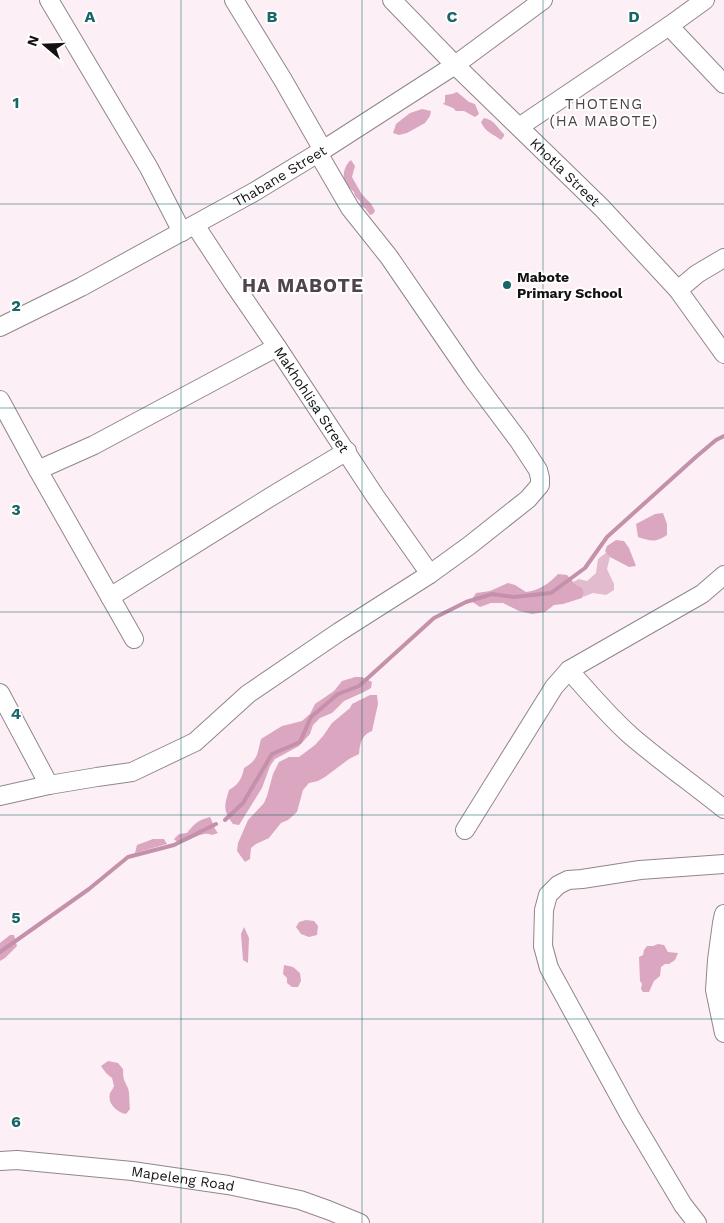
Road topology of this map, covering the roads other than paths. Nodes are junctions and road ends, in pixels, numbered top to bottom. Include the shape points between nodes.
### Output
1 (49, 0) edge
2 (234, 0) edge
3 (392, 0) edge
4 (543, 0) edge
5 (705, 0) edge
6 (669, 26) junction
7 (455, 65) junction
8 (724, 84) edge
9 (519, 127) junction
10 (320, 152) junction
11 (188, 228) junction
12 (724, 258) edge
13 (678, 290) junction
14 (0, 327) edge
15 (277, 348) junction
16 (724, 354) edge
17 (0, 400) edge
18 (347, 452) junction
19 (38, 470) junction
20 (430, 574) junction
21 (724, 575) edge
22 (110, 597) junction
23 (134, 639) dead end
24 (568, 670) junction
25 (0, 693) edge
26 (49, 785) junction
27 (0, 796) edge
28 (724, 809) edge
29 (465, 830) dead end
30 (724, 864) edge
31 (724, 914) edge
32 (724, 1033) edge
33 (0, 1161) edge
34 (360, 1223) edge
35 (697, 1223) edge

1 - 11 street, Makhohlisa Street
2 - 10 street via 283,80
3 - 7 street, Khotla Street
4 - 7 street, Thabane Street
5 - 6 street
6 - 8 street
6 - 9 street
7 - 9 street, Khotla Street
7 - 10 street, Thabane Street
9 - 13 street, Khotla Street via 602,208
10 - 11 street, Thabane Street
10 - 20 street via 350,208 389,257 538,470 540,484 528,498
11 - 14 street, Thabane Street
11 - 15 street, Makhohlisa Street via 233,283
12 - 13 street
13 - 16 street, Khotla Street
15 - 18 street, Makhohlisa Street
15 - 19 street via 94,445
17 - 19 street
18 - 20 street, Makhohlisa Street
18 - 22 street
19 - 22 street
20 - 26 street via 248,694 195,742 132,772
21 - 24 street via 702,594
22 - 23 street
24 - 28 street via 629,734
24 - 29 street via 554,687
25 - 26 street
26 - 27 street
30 - 35 street via 640,870 568,880 548,895 544,910 543,946 549,968 635,1125 678,1198
31 - 32 street via 715,990
33 - 34 street, Mapeleng Road via 132,1171 228,1185 300,1200

